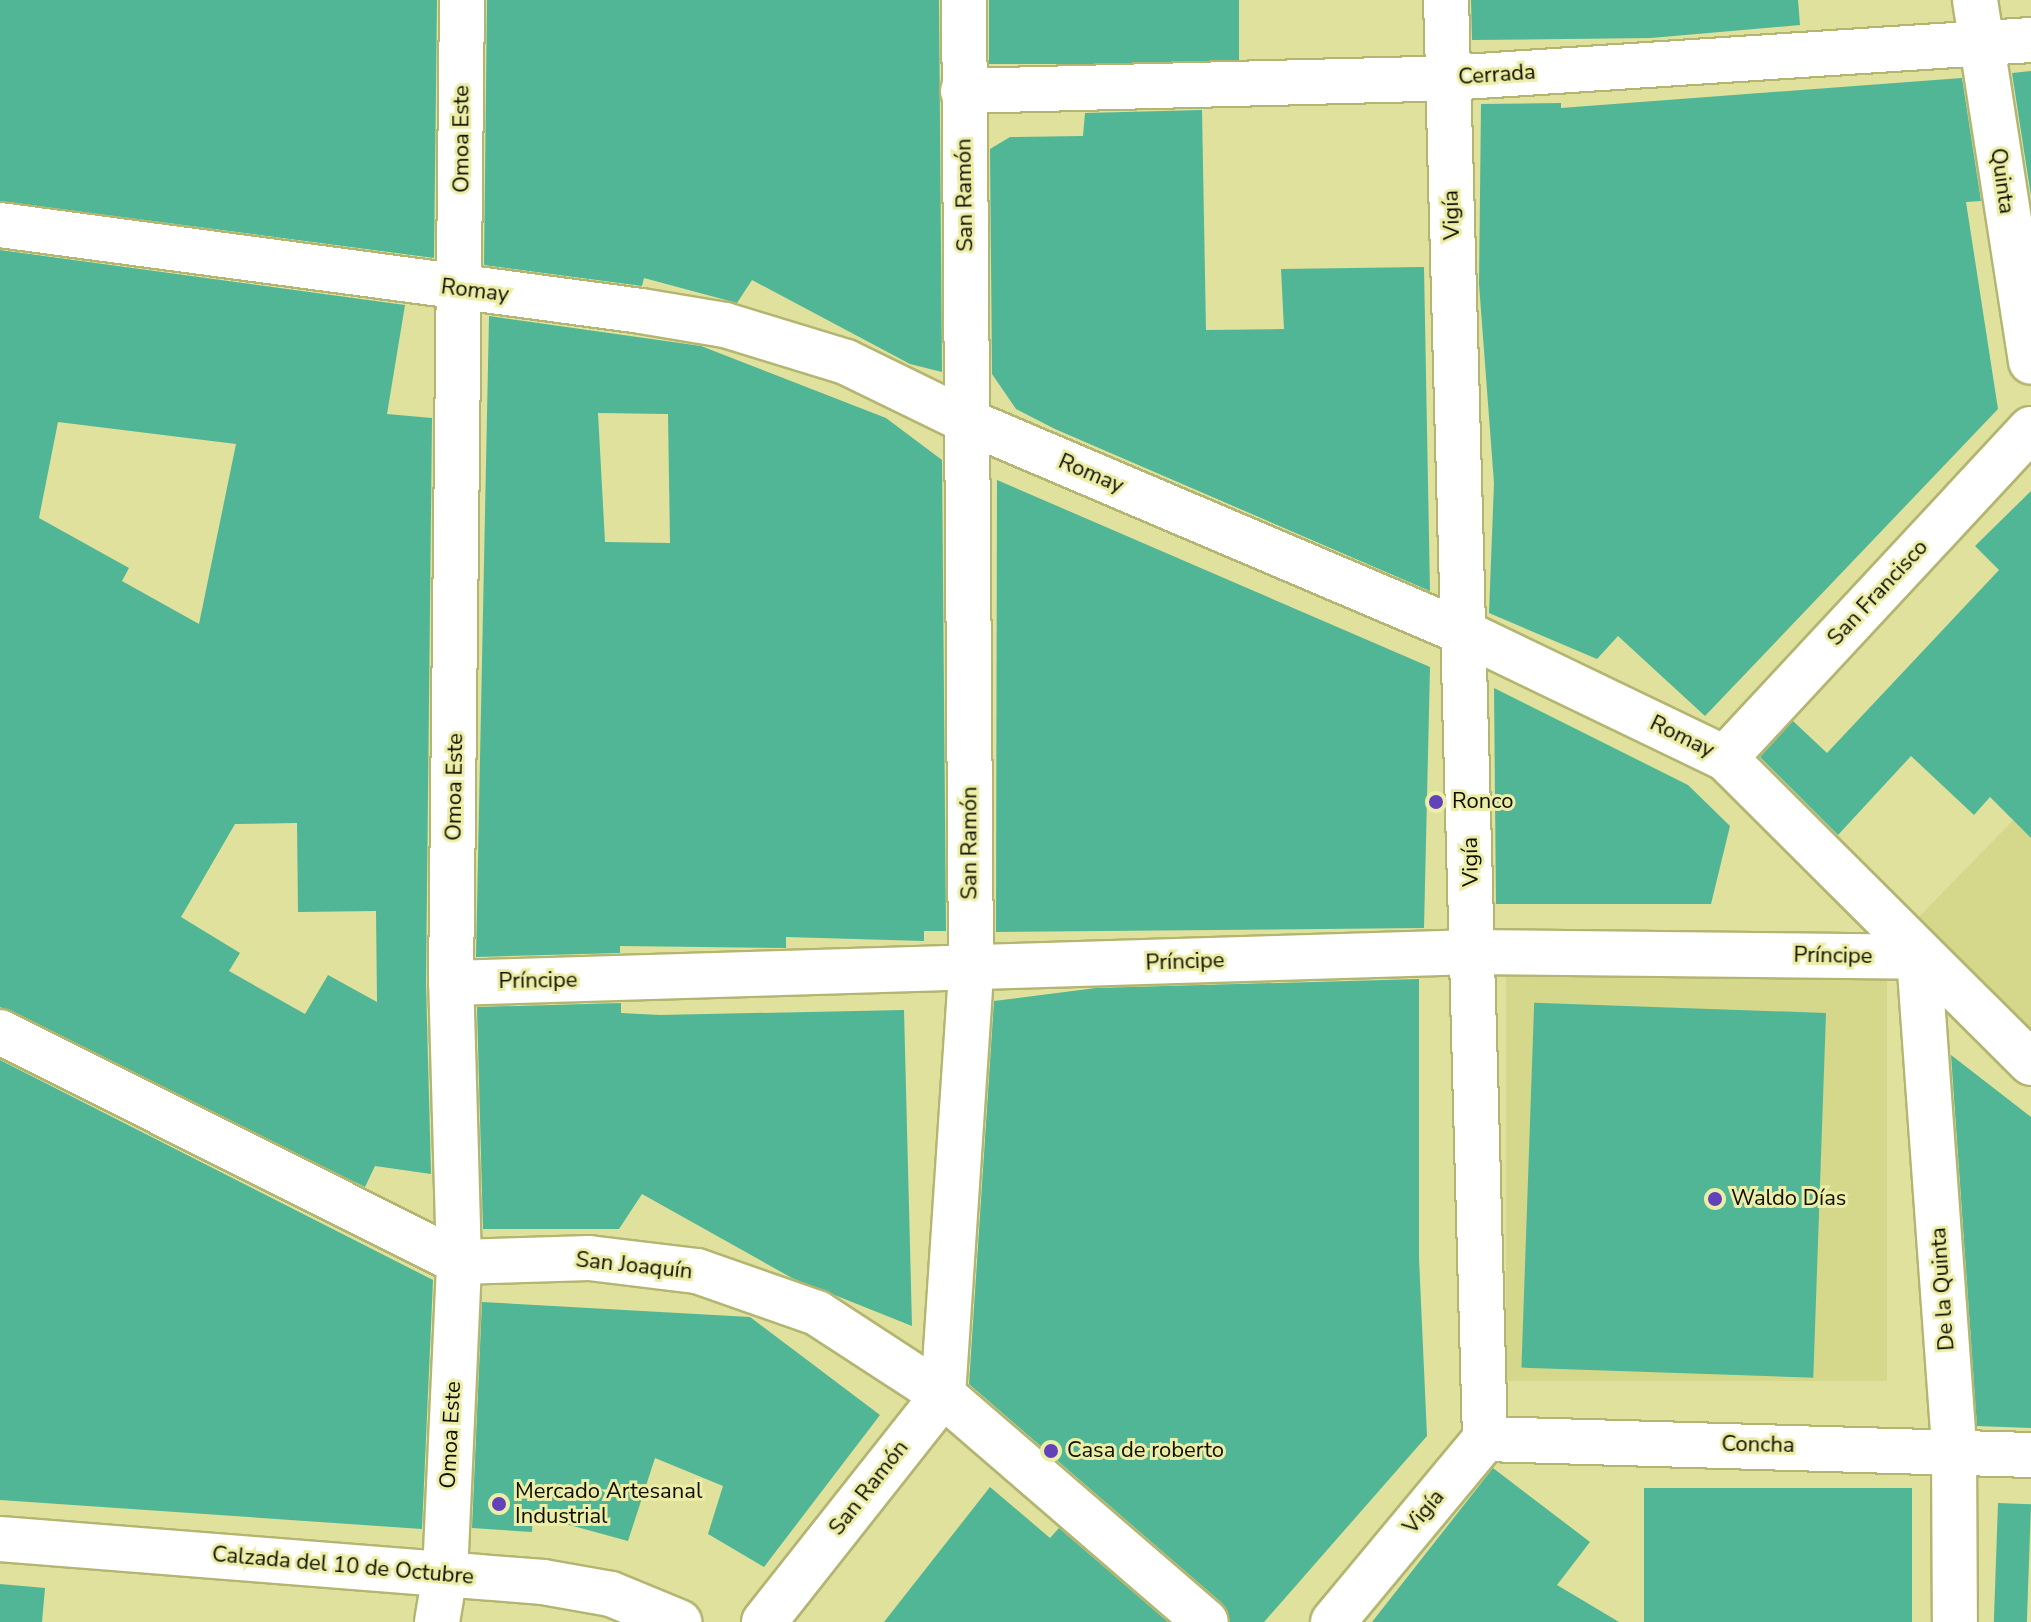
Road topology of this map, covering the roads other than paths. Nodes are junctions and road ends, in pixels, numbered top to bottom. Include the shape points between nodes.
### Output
1 (462, 0) edge
2 (964, 0) edge
3 (1446, 0) edge
4 (1975, 0) edge
5 (2031, 40) edge
6 (1983, 44) junction
7 (1448, 78) junction
8 (963, 91) junction
9 (0, 225) edge
10 (463, 289) junction
11 (2031, 362) edge
12 (969, 422) junction
13 (2031, 429) edge
14 (1467, 634) junction
15 (1725, 758) junction
16 (1473, 952) junction
17 (1919, 957) junction
18 (971, 969) junction
19 (451, 983) junction
20 (0, 1032) edge
21 (2031, 1063) edge
22 (459, 1262) junction
23 (943, 1395) junction
24 (1485, 1439) junction
25 (1954, 1450) junction
26 (2031, 1455) edge
27 (0, 1539) edge
28 (445, 1574) junction
29 (437, 1622) edge
30 (679, 1622) edge
31 (764, 1622) edge
32 (1206, 1622) edge
33 (1333, 1622) edge
34 (1955, 1622) edge

1 - 10 street, Omoa Este
2 - 8 street, San Ramón
3 - 7 street, Vigía
4 - 6 street, Quinta
5 - 6 street, Cerrada
6 - 7 street, Cerrada
6 - 11 street, Quinta
7 - 8 street, Cerrada
7 - 14 street, Vigía
8 - 12 street, San Ramón
9 - 10 street, Romay
10 - 12 street, Romay via 641,311 786,341
10 - 19 street, Omoa Este
12 - 14 street, Romay
12 - 18 street, San Ramón
13 - 15 street, San Francisco
14 - 15 street, Romay
14 - 16 street, Vigía
15 - 17 street, Romay
16 - 17 street, Príncipe
16 - 18 street, Príncipe
16 - 24 street, Vigía
17 - 21 street, Romay
17 - 25 street, De la Quinta
18 - 19 street, Príncipe
18 - 23 street, San Ramón
19 - 22 street, Omoa Este
20 - 22 street, San Joaquín
22 - 23 street, San Joaquín via 589,1258 697,1271 817,1313
22 - 28 street, Omoa Este
23 - 31 street, San Ramón
23 - 32 street, San Joaquín
24 - 25 street, Concha
24 - 33 street, Vigía
25 - 26 street, Concha
25 - 34 street, De la Quinta
27 - 28 street, Calzada del 10 de Octubre
28 - 29 street, Omoa Este
28 - 30 street, Calzada del 10 de Octubre via 590,1589

